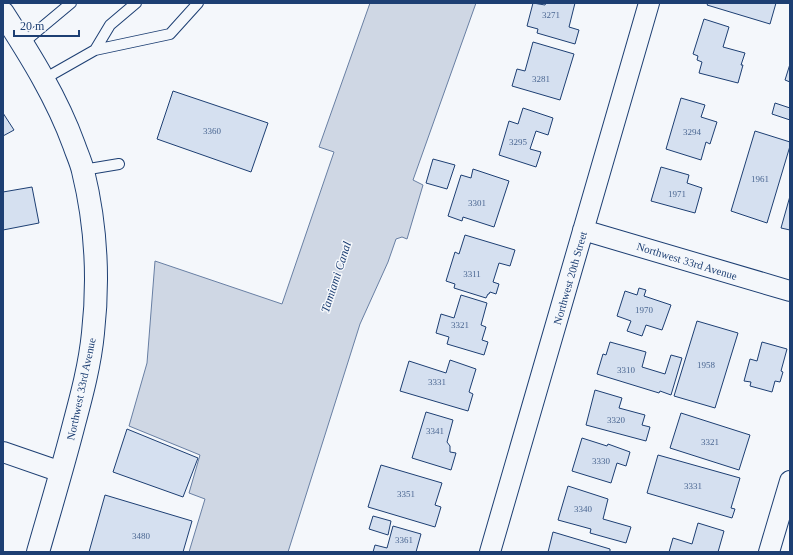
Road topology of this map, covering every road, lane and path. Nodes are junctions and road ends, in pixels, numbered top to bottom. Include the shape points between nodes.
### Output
1 (71, 3) edge
2 (136, 3) edge
3 (198, 3) edge
4 (649, 3) edge
5 (3, 13) edge
6 (23, 43) junction
7 (95, 50) junction
8 (44, 79) junction
9 (119, 164) dead end
10 (83, 170) junction
11 (583, 230) junction
12 (790, 291) edge
13 (3, 452) edge
14 (61, 472) junction
15 (790, 481) edge
16 (38, 552) edge
17 (490, 552) edge
18 (769, 552) edge

1 - 6 lane
2 - 7 lane via 110,25
3 - 7 lane via 170,34
4 - 11 street, Northwest 20th Street
5 - 6 street, Northwest 33rd Avenue
6 - 8 street, Northwest 33rd Avenue
7 - 8 lane
8 - 10 street, Northwest 33rd Avenue via 65,122
9 - 10 lane
10 - 14 street, Northwest 33rd Avenue via 96,260 95,312 83,390
11 - 12 street, Northwest 33rd Avenue
11 - 17 street, Northwest 20th Street
13 - 14 street
14 - 16 street, Northwest 33rd Avenue
15 - 18 street

